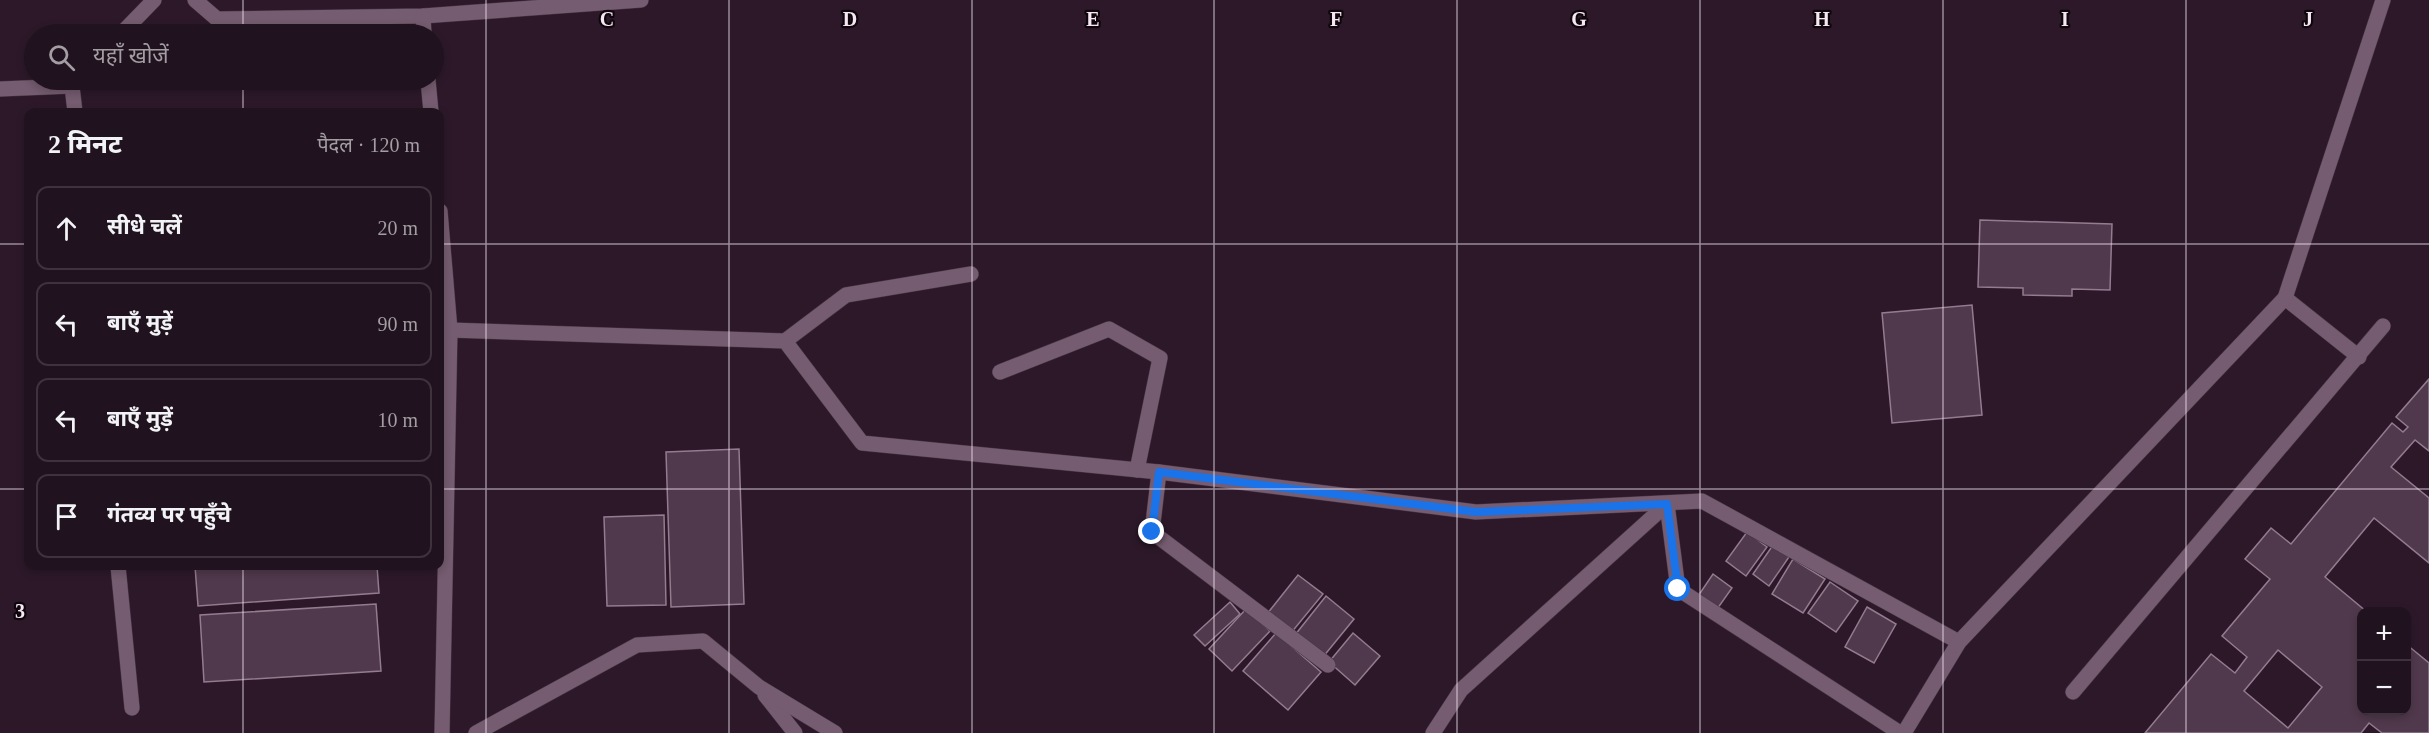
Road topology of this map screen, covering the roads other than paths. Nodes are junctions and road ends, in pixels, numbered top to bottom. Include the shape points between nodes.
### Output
1 (154, 0) edge
2 (195, 0) edge
3 (641, 0) edge
4 (2383, 0) edge
5 (423, 16) junction
6 (131, 24) edge
7 (423, 24) edge
8 (24, 87) edge
9 (0, 89) edge
10 (75, 90) edge
11 (429, 90) edge
12 (75, 108) edge
13 (431, 108) edge
14 (444, 259) edge
15 (971, 274) dead end
16 (2286, 298) junction
17 (2383, 327) dead end
18 (450, 330) junction
19 (785, 341) junction
20 (2359, 357) junction
21 (1000, 372) dead end
22 (1137, 470) junction
23 (1159, 472) junction
24 (1667, 504) junction
25 (118, 570) edge
26 (1959, 642) junction
27 (1328, 665) dead end
28 (759, 687) junction
29 (2073, 692) dead end
30 (132, 708) dead end
31 (442, 733) edge
32 (476, 733) edge
33 (795, 733) edge
34 (835, 733) edge
35 (1433, 733) edge
36 (1902, 733) edge

1 - 6 street
2 - 5 street via 217,19
3 - 5 street
4 - 16 street
5 - 7 street
8 - 9 street
10 - 12 street
11 - 13 street
14 - 18 street
15 - 19 street via 846,295
16 - 20 street
16 - 26 street
17 - 20 street
18 - 19 street
18 - 31 street
19 - 22 street via 862,443
20 - 29 street
21 - 22 street via 1109,329 1160,358
22 - 23 street
23 - 24 street via 1476,512
23 - 27 street via 1152,532
24 - 26 street via 1702,501
24 - 35 street via 1461,690
24 - 36 street via 1678,589
25 - 30 street
26 - 36 street
28 - 32 street via 704,641 638,645
28 - 33 street
28 - 34 street

